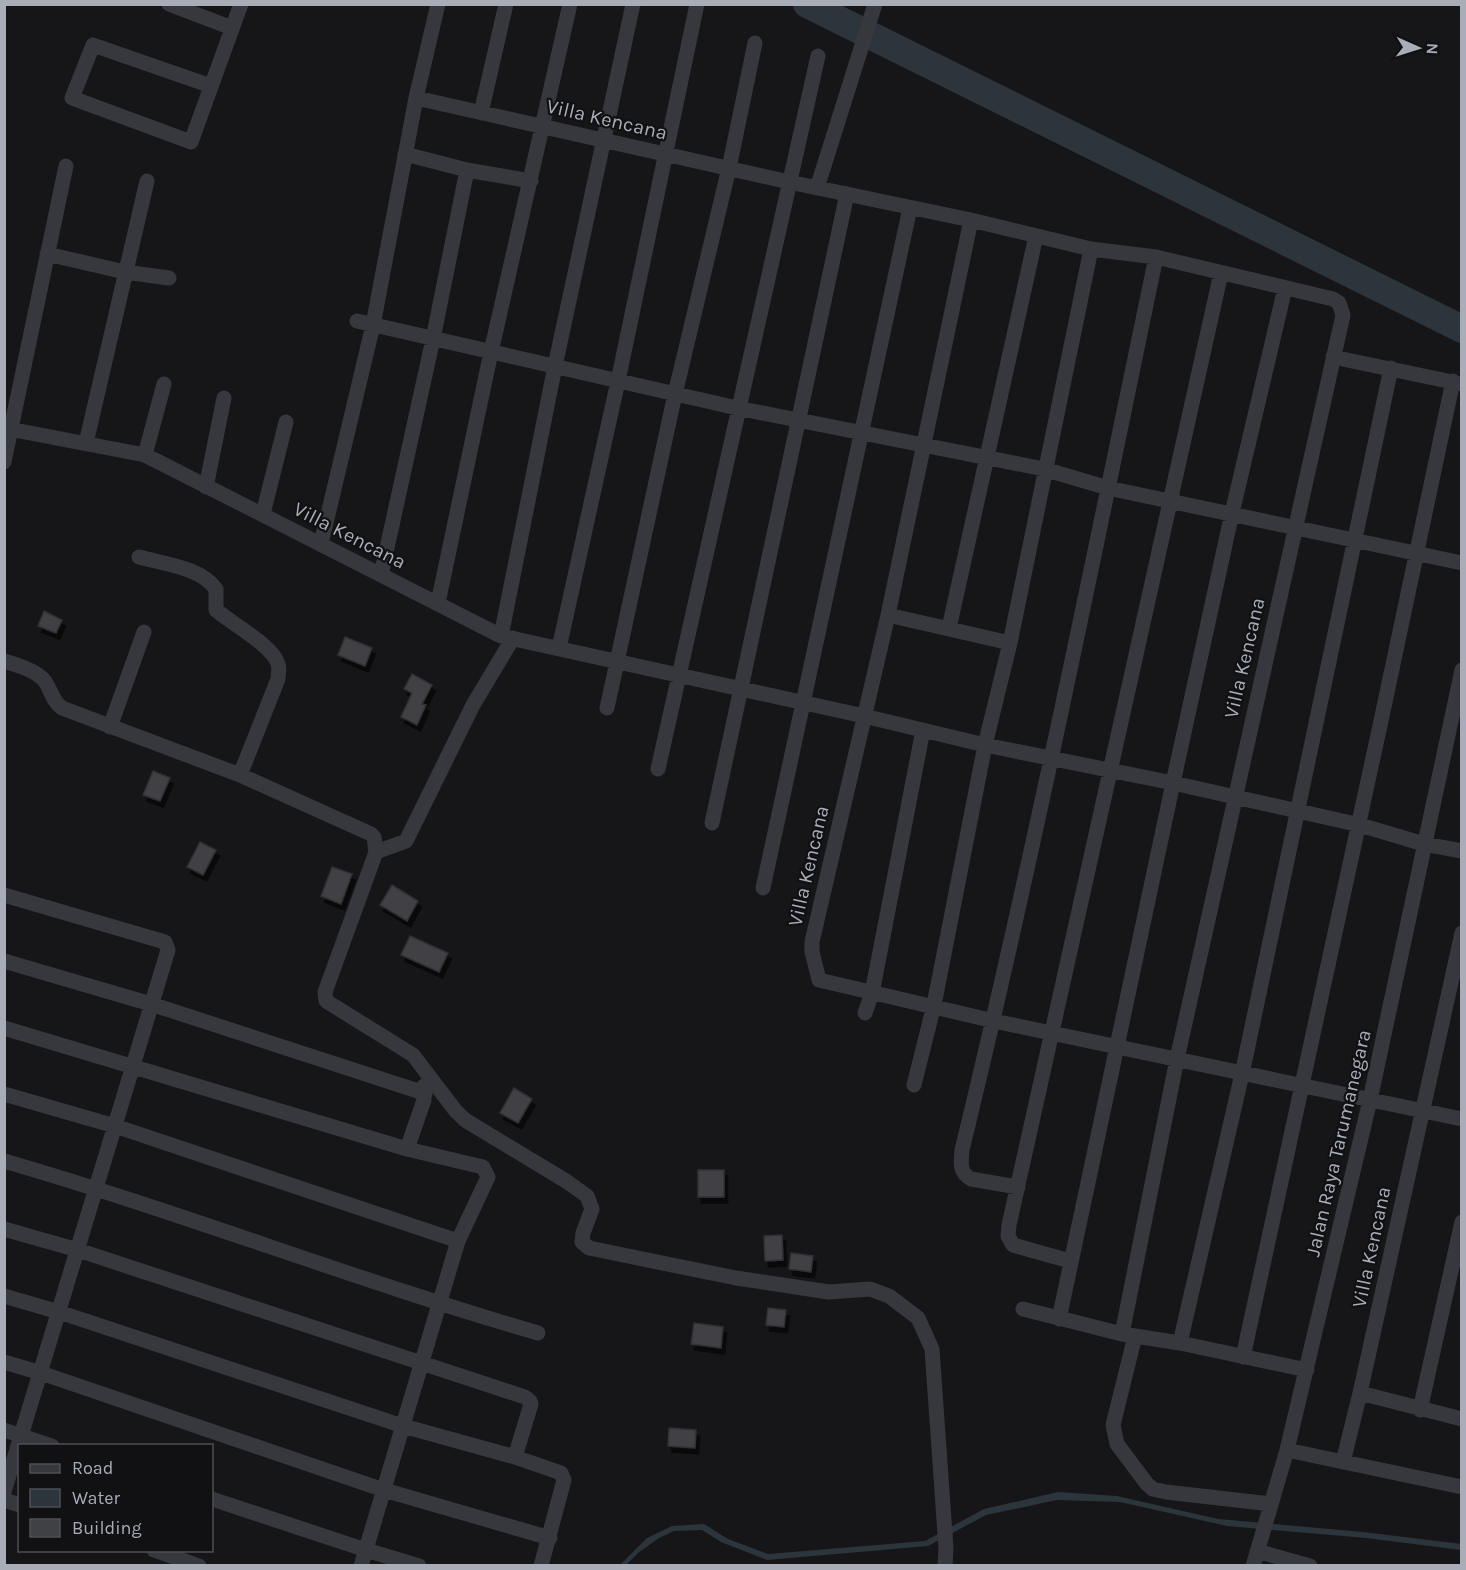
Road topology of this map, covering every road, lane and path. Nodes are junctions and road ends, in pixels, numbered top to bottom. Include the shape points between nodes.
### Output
1 (169, 4) edge
2 (241, 4) edge
3 (438, 4) edge
4 (506, 4) edge
5 (570, 4) edge
6 (633, 4) edge
7 (697, 4) edge
8 (875, 4) edge
9 (232, 28) junction
10 (754, 43) dead end
11 (818, 56) dead end
12 (211, 86) junction
13 (416, 98) junction
14 (481, 113) junction
15 (544, 127) junction
16 (603, 140) junction
17 (405, 154) junction
18 (665, 154) junction
19 (66, 166) dead end
20 (729, 168) junction
21 (467, 170) junction
22 (147, 181) dead end
23 (531, 182) junction
24 (789, 182) junction
25 (817, 188) junction
26 (847, 194) junction
27 (910, 208) junction
28 (971, 220) junction
29 (1036, 236) junction
30 (1091, 249) junction
31 (47, 254) junction
32 (1156, 257) junction
33 (125, 272) junction
34 (1221, 273) junction
35 (169, 278) dead end
36 (1285, 288) junction
37 (365, 323) junction
38 (433, 339) junction
39 (491, 352) junction
40 (1333, 357) junction
41 (555, 366) junction
42 (1391, 368) junction
43 (618, 381) junction
44 (1457, 382) edge
45 (164, 384) dead end
46 (675, 394) junction
47 (224, 398) dead end
48 (737, 408) junction
49 (798, 420) junction
50 (286, 422) dead end
51 (8, 429) edge
52 (862, 432) junction
53 (86, 444) junction
54 (924, 445) junction
55 (145, 455) junction
56 (987, 458) junction
57 (4, 462) edge
58 (1044, 470) junction
59 (206, 487) junction
60 (1108, 488) junction
61 (1170, 500) junction
62 (1232, 513) junction
63 (263, 514) junction
64 (1295, 526) junction
65 (1354, 540) junction
66 (321, 544) junction
67 (1417, 553) junction
68 (139, 557) dead end
69 (1461, 563) edge
70 (381, 575) junction
71 (438, 603) junction
72 (888, 615) junction
73 (949, 628) junction
74 (144, 632) dead end
75 (507, 637) junction
76 (1010, 643) junction
77 (559, 648) junction
78 (4, 662) edge
79 (618, 662) junction
80 (1461, 670) edge
81 (678, 675) junction
82 (740, 689) junction
83 (803, 704) junction
84 (607, 708) dead end
85 (864, 716) junction
86 (110, 727) junction
87 (923, 730) junction
88 (985, 745) junction
89 (1051, 758) junction
90 (658, 769) dead end
91 (1109, 770) junction
92 (240, 775) junction
93 (1173, 783) junction
94 (1234, 798) junction
95 (1296, 811) junction
96 (712, 823) dead end
97 (1360, 825) junction
98 (1424, 844) junction
99 (1461, 851) edge
100 (376, 852) junction
101 (763, 888) dead end
102 (4, 895) edge
103 (1461, 933) edge
104 (4, 961) edge
105 (872, 993) junction
106 (151, 1004) junction
107 (934, 1005) junction
108 (865, 1013) dead end
109 (994, 1021) junction
110 (4, 1028) edge
111 (1053, 1032) junction
112 (1116, 1045) junction
113 (1177, 1059) junction
114 (133, 1065) junction
115 (423, 1068) junction
116 (1242, 1074) junction
117 (914, 1085) dead end
118 (1300, 1085) junction
119 (4, 1094) edge
120 (425, 1094) junction
121 (1370, 1100) junction
122 (1422, 1110) junction
123 (1461, 1119) edge
124 (115, 1126) junction
125 (408, 1149) junction
126 (4, 1161) edge
127 (1018, 1187) junction
128 (96, 1188) junction
129 (1461, 1222) edge
130 (4, 1228) edge
131 (458, 1241) junction
132 (78, 1250) junction
133 (1070, 1262) junction
134 (4, 1296) edge
135 (438, 1304) junction
136 (1023, 1309) dead end
137 (59, 1312) junction
138 (1059, 1319) junction
139 (538, 1333) dead end
140 (1129, 1335) junction
141 (1180, 1343) junction
142 (1243, 1357) junction
143 (4, 1362) edge
144 (421, 1364) junction
145 (1306, 1370) junction
146 (41, 1373) junction
147 (1360, 1393) junction
148 (1420, 1410) junction
149 (1461, 1419) edge
150 (403, 1426) junction
151 (4, 1430) edge
152 (22, 1435) junction
153 (19, 1444) edge
154 (47, 1444) edge
155 (18, 1448) edge
156 (1287, 1450) junction
157 (514, 1457) junction
158 (1343, 1462) junction
159 (1461, 1487) edge
160 (384, 1490) junction
161 (4, 1492) edge
162 (213, 1499) edge
163 (1269, 1510) junction
164 (550, 1538) junction
165 (366, 1550) junction
166 (1257, 1551) edge
167 (157, 1552) edge
168 (199, 1566) edge
169 (361, 1566) edge
170 (419, 1566) edge
171 (541, 1566) edge
172 (945, 1566) edge
173 (1310, 1566) edge

1 - 9 street
2 - 9 street
3 - 13 street
4 - 14 street
5 - 15 street
6 - 16 street
7 - 18 street
8 - 25 street
9 - 12 street
10 - 20 street
11 - 24 street
12 - 12 street via 191,142 72,98 93,45
13 - 14 street, Villa Kencana
13 - 17 street
14 - 15 street, Villa Kencana
15 - 16 street, Villa Kencana
15 - 23 street
16 - 18 street, Villa Kencana
16 - 41 street
17 - 21 street
17 - 37 street
18 - 20 street, Villa Kencana
18 - 43 street
19 - 31 street
20 - 24 street, Villa Kencana
20 - 46 street
21 - 23 street
21 - 38 street
22 - 33 street
23 - 39 street
24 - 25 street, Villa Kencana
24 - 48 street
25 - 26 street, Villa Kencana
26 - 27 street, Villa Kencana
26 - 49 street
27 - 28 street, Villa Kencana
27 - 52 street, Villa Kencana
28 - 29 street, Villa Kencana
28 - 54 street, Villa Kencana
29 - 30 street, Villa Kencana
29 - 56 street
30 - 32 street, Villa Kencana
30 - 58 street
31 - 33 street
31 - 51 street
32 - 34 street, Villa Kencana
32 - 60 street
33 - 35 street
33 - 53 street
34 - 36 street, Villa Kencana
34 - 61 street
36 - 40 street, Villa Kencana via 1339,303 1343,315
36 - 62 street
37 - 38 street
37 - 66 street
38 - 39 street
38 - 70 street
39 - 41 street
39 - 71 street
40 - 42 street
40 - 64 street, Villa Kencana
41 - 43 street
41 - 75 street
42 - 44 street
42 - 65 street
43 - 46 street
43 - 77 street
44 - 67 street
45 - 55 street
46 - 48 street
46 - 79 street
47 - 59 street
48 - 49 street
48 - 81 street
49 - 52 street
49 - 82 street
50 - 63 street
51 - 53 street, Villa Kencana
51 - 57 street
52 - 54 street
52 - 83 street, Villa Kencana
53 - 55 street, Villa Kencana
54 - 56 street
54 - 72 street, Villa Kencana
55 - 59 street, Villa Kencana
56 - 58 street
56 - 73 street
58 - 60 street
58 - 76 street
59 - 63 street, Villa Kencana
60 - 61 street
60 - 89 street
61 - 62 street
61 - 91 street
62 - 64 street
62 - 93 street
63 - 66 street, Villa Kencana
64 - 65 street
64 - 94 street, Villa Kencana
65 - 67 street
65 - 95 street
66 - 70 street, Villa Kencana
67 - 69 street
67 - 97 street
68 - 92 street via 202,576 216,589 216,610 278,662 278,679
70 - 71 street, Villa Kencana
71 - 75 street, Villa Kencana
72 - 73 street
72 - 85 street, Villa Kencana
73 - 76 street
74 - 86 street
75 - 77 street, Villa Kencana
75 - 100 street via 406,841
76 - 88 street
77 - 79 street, Villa Kencana
78 - 86 street via 43,679 62,708
79 - 81 street, Villa Kencana
79 - 84 street
80 - 98 street, Jalan Raya Tarumanegara
81 - 82 street, Villa Kencana
81 - 90 street
82 - 83 street, Villa Kencana
82 - 96 street
83 - 85 street, Villa Kencana
83 - 101 street, Villa Kencana
85 - 87 street, Villa Kencana
85 - 105 street, Villa Kencana via 812,952 819,980
86 - 92 street
87 - 88 street, Villa Kencana
87 - 105 street
88 - 89 street, Villa Kencana
88 - 107 street
89 - 91 street, Villa Kencana
89 - 109 street
91 - 93 street, Villa Kencana
91 - 111 street
92 - 100 street via 371,834
93 - 94 street, Villa Kencana
93 - 112 street
94 - 95 street, Villa Kencana
94 - 113 street, Villa Kencana
95 - 97 street, Villa Kencana
95 - 116 street
97 - 98 street, Villa Kencana
97 - 118 street
98 - 99 street, Villa Kencana
98 - 121 street, Jalan Raya Tarumanegara
100 - 115 street via 325,992 326,1001 398,1044
102 - 106 street via 165,942 168,950
103 - 122 street, Villa Kencana
104 - 106 street
105 - 107 street, Villa Kencana
105 - 108 street
106 - 114 street
106 - 120 street
107 - 109 street, Villa Kencana
107 - 117 street
109 - 111 street, Villa Kencana
109 - 127 street via 961,1166 971,1179
110 - 114 street
111 - 112 street, Villa Kencana
111 - 127 street
112 - 113 street, Villa Kencana
112 - 133 street
113 - 116 street, Villa Kencana
113 - 140 street, Villa Kencana
114 - 124 street
114 - 125 street
115 - 120 street
115 - 172 street via 465,1120 587,1196 592,1209 582,1242 589,1248 829,1292 870,1289 889,1296 918,1318 932,1349
116 - 118 street, Villa Kencana
116 - 141 street
118 - 121 street, Villa Kencana
118 - 142 street
119 - 124 street
120 - 125 street
121 - 122 street, Villa Kencana
121 - 145 street, Jalan Raya Tarumanegara
122 - 123 street, Villa Kencana
122 - 147 street, Villa Kencana
124 - 128 street
124 - 131 street
125 - 131 street via 483,1167 486,1171 488,1177
126 - 128 street
127 - 133 street via 1009,1225 1010,1242
128 - 132 street
128 - 135 street
129 - 148 street
130 - 132 street
131 - 135 street
132 - 137 street
132 - 144 street
133 - 138 street
134 - 137 street
135 - 139 street
135 - 144 street
136 - 138 street
137 - 146 street
137 - 150 street
138 - 140 street
140 - 141 street
140 - 163 street, Villa Kencana via 1113,1432 1117,1444 1147,1484 1166,1492
141 - 142 street
142 - 145 street
143 - 146 street
144 - 150 street
144 - 157 street via 528,1398 531,1404
145 - 156 street, Jalan Raya Tarumanegara
146 - 152 street
146 - 160 street
147 - 148 street
147 - 158 street, Villa Kencana
148 - 149 street
150 - 157 street
150 - 160 street
151 - 152 street
152 - 153 street
152 - 154 street
155 - 161 street
156 - 158 street
156 - 163 street, Jalan Raya Tarumanegara
157 - 164 street via 559,1472 563,1477
158 - 159 street
160 - 164 street
160 - 165 street
162 - 165 street
163 - 166 street, Jalan Raya Tarumanegara
164 - 171 street
165 - 169 street
165 - 170 street
166 - 173 street
167 - 168 street

